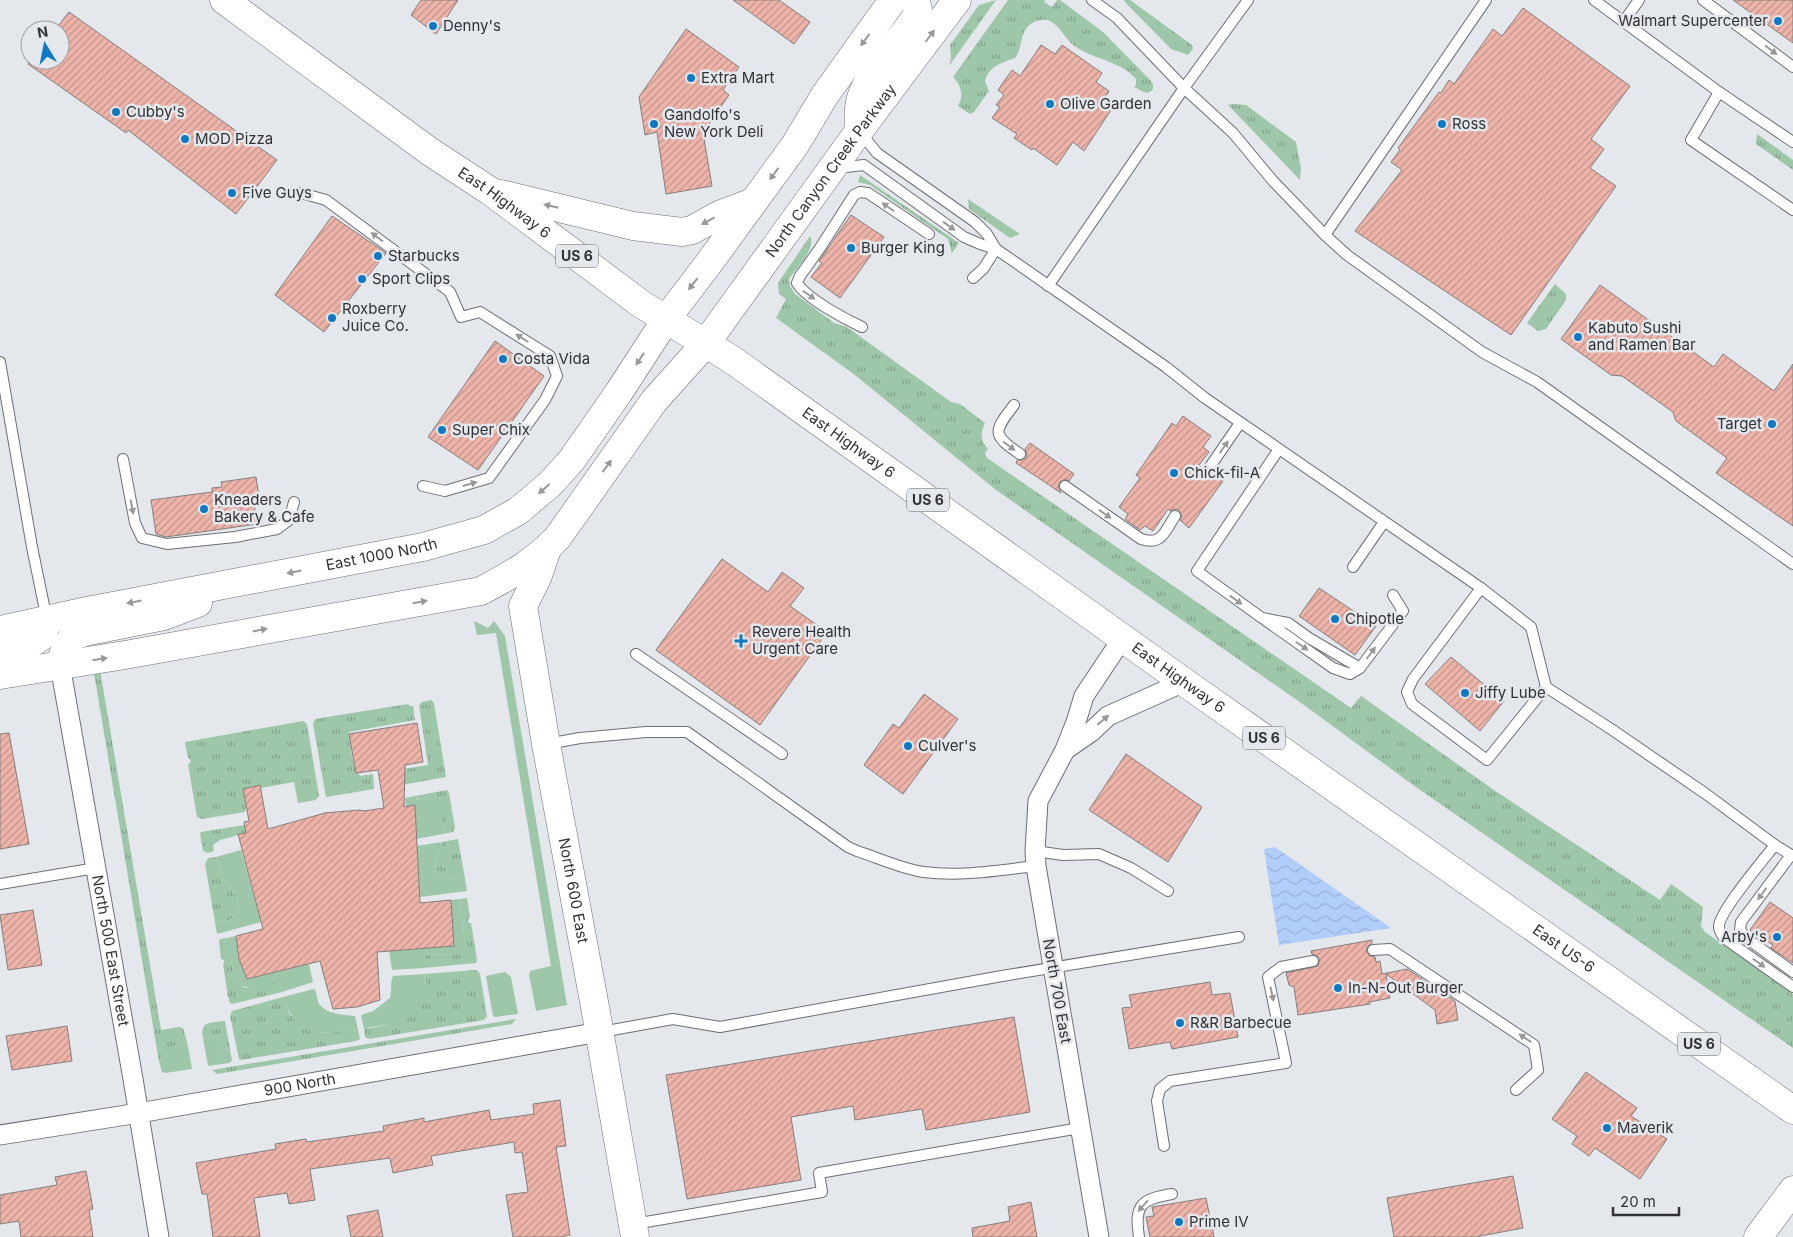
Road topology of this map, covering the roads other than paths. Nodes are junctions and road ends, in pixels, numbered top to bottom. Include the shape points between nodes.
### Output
1 (224, 0) edge
2 (893, 0) edge
3 (916, 0) edge
4 (957, 0) edge
5 (1092, 0) edge
6 (1248, 0) edge
7 (1486, 0) edge
8 (1594, 0) edge
9 (1639, 0) edge
10 (1703, 0) edge
11 (1624, 21) junction
12 (1793, 66) edge
13 (1184, 88) junction
14 (1719, 92) junction
15 (859, 131) junction
16 (1793, 142) edge
17 (832, 169) junction
18 (490, 191) junction
19 (301, 193) dead end
20 (753, 202) junction
21 (1793, 210) edge
22 (928, 234) dead end
23 (1325, 235) junction
24 (996, 249) junction
25 (973, 278) dead end
26 (1048, 286) junction
27 (667, 318) junction
28 (862, 327) dead end
29 (706, 343) junction
30 (0, 362) edge
31 (3, 390) edge
32 (1014, 405) dead end
33 (1240, 423) junction
34 (1279, 449) junction
35 (1020, 454) dead end
36 (123, 459) dead end
37 (1207, 471) dead end
38 (422, 486) dead end
39 (1065, 486) dead end
40 (294, 502) dead end
41 (1175, 516) dead end
42 (1384, 522) junction
43 (548, 548) junction
44 (1793, 564) edge
45 (1353, 567) dead end
46 (229, 584) junction
47 (1481, 588) junction
48 (481, 591) junction
49 (1393, 595) dead end
50 (523, 606) junction
51 (47, 620) junction
52 (0, 630) edge
53 (1122, 639) junction
54 (0, 653) edge
55 (636, 654) dead end
56 (60, 666) junction
57 (0, 675) edge
58 (1184, 682) junction
59 (1546, 687) junction
60 (546, 744) junction
61 (1065, 750) junction
62 (782, 754) dead end
63 (1775, 845) junction
64 (1792, 856) edge
65 (1036, 859) junction
66 (96, 868) junction
67 (0, 884) edge
68 (1168, 891) dead end
69 (1524, 920) joint
70 (1239, 937) dead end
71 (1373, 950) dead end
72 (1313, 961) dead end
73 (1052, 968) junction
74 (1793, 972) edge
75 (1793, 987) edge
76 (600, 1032) junction
77 (1516, 1090) dead end
78 (1793, 1110) edge
79 (139, 1113) junction
80 (1080, 1128) junction
81 (0, 1135) edge
82 (1164, 1146) dead end
83 (1793, 1190) edge
84 (1172, 1194) dead end
85 (634, 1230) edge
86 (159, 1237) edge
87 (1099, 1237) edge
88 (1139, 1237) edge
89 (1758, 1237) edge

1 - 18 main road, East Highway 6 / US 6 via 429,151
2 -> 20 main road
3 - 15 main road via 917,15 862,95
15 -> 4 main road, North Canyon Creek Parkway
5 - 13 lane via 1118,18
6 - 13 lane
7 - 23 lane
8 - 11 lane
9 - 11 lane
10 -> 12 lane
11 - 14 lane
13 - 23 lane via 1233,133
13 - 26 lane
14 - 16 lane
14 - 21 lane via 1691,140
15 - 17 main road, North Canyon Creek Parkway
15 - 24 lane via 877,154 975,222
17 -> 24 lane via 864,165 964,237
17 - 29 main road, North Canyon Creek Parkway
20 -> 18 main road via 682,232 633,226
18 - 27 main road, East Highway 6 / US 6 via 632,297
38 -> 19 lane via 445,491 489,478 545,400 557,376 550,356 480,312 461,317 450,292 326,200
20 -> 27 main road
22 -> 28 lane via 868,192 854,195 797,283 806,293
23 - 44 lane via 1347,255 1475,346 1537,382
24 - 25 lane
24 - 26 lane
26 - 33 lane via 1166,367
27 - 29 main road, East Highway 6 / US 6
27 -> 46 main road, East 1000 North via 570,461 549,485 504,520 484,530 423,547
43 -> 29 main road via 654,401
29 - 53 main road, East Highway 6 / US 6
30 - 31 lane
31 - 51 lane
32 -> 35 lane via 1001,421 998,433 1004,443
33 - 34 lane
37 -> 33 lane
34 - 42 lane
34 -> 49 lane via 1197,571 1333,668 1350,674 1360,668 1403,611
36 -> 40 lane via 135,523 142,538 167,544 276,530 289,520
39 -> 41 lane via 1141,540 1151,543 1160,540
42 - 45 lane
42 - 47 lane
43 - 48 main road via 517,572
43 - 50 main road
46 -> 51 main road, East 1000 North
46 - 56 main road via 209,598 164,616 75,635 66,645
47 - 59 lane via 1531,627
47 - 59 lane via 1413,679 1407,692 1412,704 1487,760
48 - 50 main road
56 -> 48 main road
50 - 60 main road, North 600 East
51 - 52 main road, East 1000 North
51 - 54 main road via 42,636 27,646
53 - 58 main road, East Highway 6 / US 6
53 - 61 street, North 700 East via 1084,696
55 - 62 lane
56 - 57 main road
56 - 66 street, North 500 East Street
61 -> 58 street, North 700 East via 1108,716
58 - 69 main road, East Highway 6 / US 6
59 - 63 lane via 1612,729
60 - 65 lane via 646,732 687,732 857,851 922,872 948,874 984,872
60 - 76 main road, North 600 East
61 - 65 street, North 700 East via 1038,801
63 - 64 lane
63 -> 75 lane via 1721,916 1719,927 1724,938
64 -> 74 lane via 1741,922 1740,930
65 - 68 lane via 1099,854 1131,868
65 - 73 street, North 700 East
66 - 67 lane
66 - 79 street, North 500 East Street
69 - 78 main road, East US-6 / US 6
70 - 73 lane
77 -> 71 lane via 1538,1070 1534,1045 1390,949
72 -> 82 lane via 1281,967 1268,977 1286,1063 1170,1081 1160,1089 1157,1101
73 - 76 lane via 720,1026 673,1018
73 - 80 street, North 700 East
76 - 79 street, 900 North
76 - 85 main road, North 600 East
79 - 81 street, 900 North
79 - 86 street, North 500 East Street
80 - 85 lane via 819,1173 822,1192
80 - 87 street, North 700 East
83 - 89 main road
84 -> 88 lane via 1150,1199 1142,1205 1137,1213

